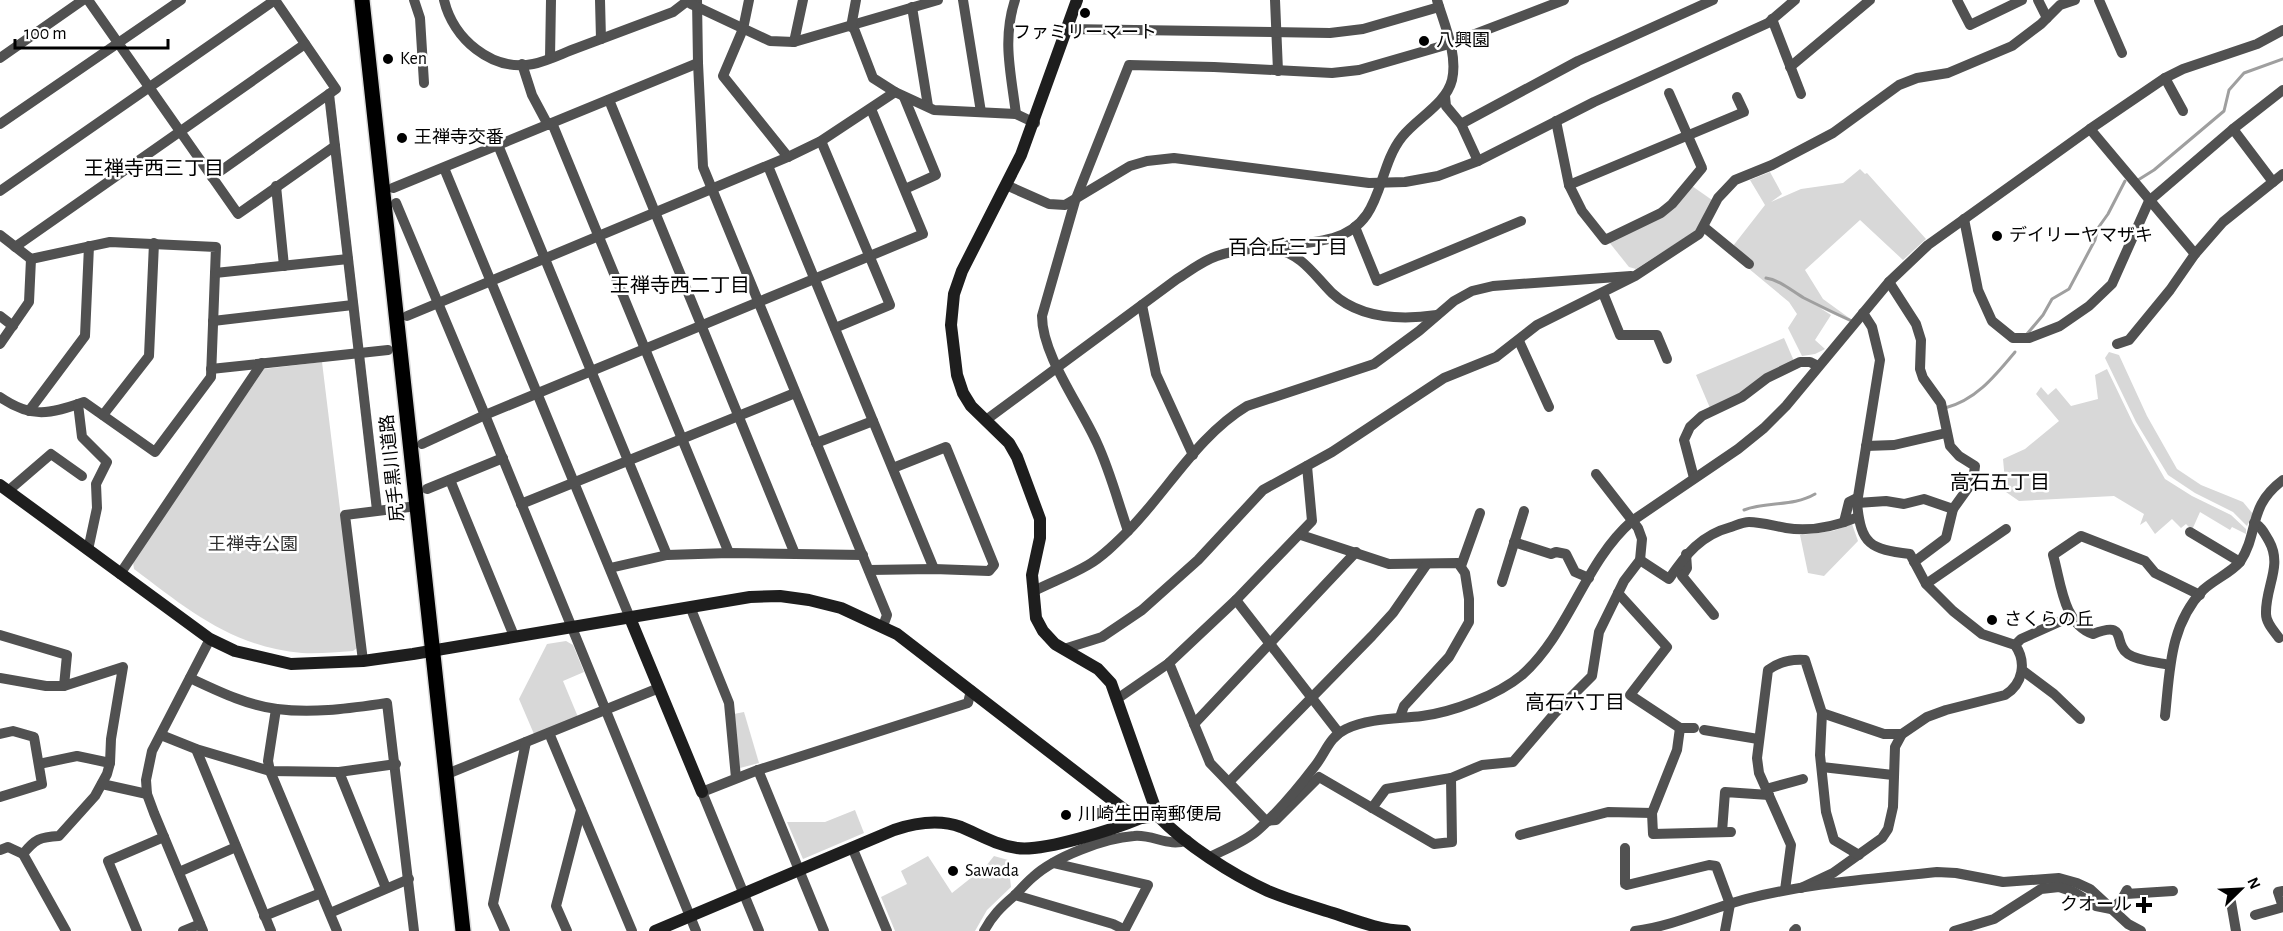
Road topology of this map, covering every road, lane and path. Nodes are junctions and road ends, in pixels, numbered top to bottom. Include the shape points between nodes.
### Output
1 (86, 0) edge
2 (181, 0) edge
3 (275, 0) edge
4 (362, 0) edge
5 (414, 0) edge
6 (444, 0) edge
7 (551, 0) edge
8 (600, 0) edge
9 (749, 0) edge
10 (803, 0) edge
11 (856, 0) edge
12 (938, 0) edge
13 (963, 0) edge
14 (1015, 0) edge
15 (1077, 0) edge
16 (1275, 0) edge
17 (1564, 0) edge
18 (1713, 0) edge
19 (1795, 0) edge
20 (1870, 0) edge
21 (1957, 0) edge
22 (2022, 0) edge
23 (2038, 0) edge
24 (2075, 0) edge
25 (2099, 0) edge
26 (691, 2) edge
27 (1438, 3) edge
28 (909, 6) edge
29 (2047, 18) junction
30 (1772, 19) junction
31 (852, 26) junction
32 (743, 29) junction
33 (1066, 29) junction
34 (2283, 30) edge
35 (1276, 33) junction
36 (601, 39) junction
37 (794, 42) junction
38 (118, 43) junction
39 (305, 44) junction
40 (1449, 44) junction
41 (2122, 53) dead end
42 (0, 58) edge
43 (550, 58) junction
44 (698, 63) junction
45 (522, 64) junction
46 (1790, 67) junction
47 (1278, 71) junction
48 (2165, 78) junction
49 (424, 83) dead end
50 (149, 88) junction
51 (2283, 90) edge
52 (1670, 93) dead end
53 (328, 94) junction
54 (900, 94) junction
55 (1801, 94) dead end
56 (1445, 96) junction
57 (1737, 97) dead end
58 (609, 100) junction
59 (928, 106) junction
60 (871, 109) junction
61 (2183, 111) dead end
62 (981, 112) junction
63 (1016, 114) junction
64 (1556, 121) junction
65 (1035, 123) junction
66 (0, 124) edge
67 (550, 124) junction
68 (1461, 124) junction
69 (2090, 129) junction
70 (2233, 129) junction
71 (180, 131) junction
72 (1688, 136) junction
73 (821, 141) junction
74 (498, 145) junction
75 (334, 146) junction
76 (788, 157) junction
77 (1478, 161) junction
78 (768, 166) junction
79 (444, 168) junction
80 (2283, 174) edge
81 (212, 177) junction
82 (2273, 182) junction
83 (1382, 184) junction
84 (1006, 185) junction
85 (1569, 185) junction
86 (276, 186) junction
87 (393, 188) dead end
88 (712, 189) junction
89 (905, 189) junction
90 (0, 191) edge
91 (1075, 201) junction
92 (2150, 201) junction
93 (396, 202) dead end
94 (655, 212) junction
95 (1964, 219) junction
96 (1521, 221) dead end
97 (1355, 227) junction
98 (1704, 227) junction
99 (0, 235) edge
100 (598, 236) junction
101 (154, 243) junction
102 (90, 246) junction
103 (15, 247) junction
104 (1267, 248) junction
105 (2195, 254) junction
106 (870, 256) junction
107 (544, 258) junction
108 (31, 259) junction
109 (348, 259) junction
110 (1749, 264) dead end
111 (285, 266) junction
112 (215, 273) junction
113 (1635, 276) junction
114 (814, 279) junction
115 (491, 282) junction
116 (1889, 282) junction
117 (1603, 293) junction
118 (758, 303) junction
119 (438, 304) junction
120 (353, 305) junction
121 (1142, 305) junction
122 (1863, 313) junction
123 (1438, 315) junction
124 (0, 316) edge
125 (407, 316) dead end
126 (213, 321) junction
127 (13, 326) junction
128 (702, 326) junction
129 (835, 328) junction
130 (1519, 341) junction
131 (0, 344) edge
132 (2117, 344) dead end
133 (388, 350) dead end
134 (645, 350) junction
135 (358, 353) junction
136 (1667, 358) dead end
137 (262, 363) junction
138 (1058, 366) junction
139 (1818, 366) junction
140 (211, 369) junction
141 (591, 372) junction
142 (795, 393) junction
143 (538, 394) junction
144 (0, 397) edge
145 (78, 404) junction
146 (1549, 407) dead end
147 (29, 411) junction
148 (486, 415) junction
149 (103, 416) junction
150 (738, 416) junction
151 (986, 420) junction
152 (873, 421) junction
153 (1946, 433) junction
154 (682, 438) junction
155 (816, 443) junction
156 (422, 444) dead end
157 (1866, 446) junction
158 (1193, 455) junction
159 (503, 458) junction
160 (628, 460) junction
161 (1308, 466) junction
162 (893, 468) junction
163 (1596, 474) dead end
164 (82, 476) dead end
165 (1694, 478) junction
166 (450, 480) junction
167 (2283, 480) edge
168 (574, 482) junction
169 (4, 488) edge
170 (427, 489) dead end
171 (1857, 500) junction
172 (521, 504) junction
173 (417, 506) junction
174 (1953, 509) junction
175 (377, 510) junction
176 (1524, 511) dead end
177 (1480, 513) dead end
178 (1858, 517) junction
179 (1632, 521) junction
180 (1844, 522) junction
181 (2254, 523) junction
182 (2006, 529) dead end
183 (1128, 531) junction
184 (2190, 532) dead end
185 (1301, 535) junction
186 (1514, 542) junction
187 (88, 550) junction
188 (1356, 552) junction
189 (729, 553) junction
190 (795, 554) junction
191 (1686, 554) junction
192 (667, 555) junction
193 (863, 555) junction
194 (1640, 560) junction
195 (1914, 562) junction
196 (2240, 562) junction
197 (1427, 564) junction
198 (1461, 567) junction
199 (610, 568) junction
200 (934, 569) junction
201 (869, 570) junction
202 (120, 574) junction
203 (1588, 578) junction
204 (1502, 582) dead end
205 (1926, 584) junction
206 (1034, 591) junction
207 (1618, 593) junction
208 (2200, 596) junction
209 (1236, 600) junction
210 (691, 609) junction
211 (1714, 615) dead end
212 (2070, 616) junction
213 (630, 618) junction
214 (883, 626) junction
215 (571, 627) junction
216 (0, 635) edge
217 (514, 636) junction
218 (2279, 638) dead end
219 (210, 639) junction
220 (1270, 644) junction
221 (2015, 645) junction
222 (1064, 649) junction
223 (432, 650) junction
224 (363, 661) junction
225 (1169, 663) junction
226 (2169, 665) junction
227 (2022, 670) junction
228 (0, 678) edge
229 (190, 678) junction
230 (64, 686) junction
231 (659, 688) junction
232 (971, 690) junction
233 (1311, 697) junction
234 (1117, 699) junction
235 (276, 709) junction
236 (605, 710) junction
237 (1822, 713) junction
238 (2165, 716) dead end
239 (1400, 717) junction
240 (2080, 719) dead end
241 (1194, 724) junction
242 (1680, 728) junction
243 (549, 733) junction
244 (1339, 733) junction
245 (0, 734) edge
246 (1902, 734) junction
247 (161, 735) junction
248 (1758, 740) junction
249 (526, 742) junction
250 (196, 749) junction
251 (39, 764) junction
252 (110, 764) junction
253 (396, 764) junction
254 (1822, 767) junction
255 (758, 770) junction
256 (270, 771) junction
257 (339, 772) junction
258 (447, 774) junction
259 (1893, 775) junction
260 (736, 778) junction
261 (1451, 778) junction
262 (1803, 779) dead end
263 (1229, 782) junction
264 (102, 784) junction
265 (702, 792) junction
266 (1767, 792) junction
267 (147, 794) junction
268 (0, 797) edge
269 (1372, 808) junction
270 (581, 810) junction
271 (1652, 813) junction
272 (1158, 816) junction
273 (1141, 818) junction
274 (1266, 821) junction
275 (1520, 835) dead end
276 (164, 837) junction
277 (1187, 840) junction
278 (236, 847) junction
279 (852, 848) junction
280 (1625, 848) dead end
281 (0, 850) edge
282 (23, 854) junction
283 (1859, 855) junction
284 (1210, 857) junction
285 (1053, 863) junction
286 (799, 870) junction
287 (179, 872) junction
288 (409, 879) junction
289 (386, 888) junction
290 (1801, 888) junction
291 (1785, 890) junction
292 (2173, 891) dead end
293 (2283, 891) edge
294 (321, 893) junction
295 (743, 893) junction
296 (1015, 895) junction
297 (2231, 902) dead end
298 (1730, 904) junction
299 (2283, 907) edge
300 (2111, 909) junction
301 (330, 912) junction
302 (2254, 915) dead end
303 (264, 916) junction
304 (690, 916) junction
305 (202, 927) edge
306 (1124, 930) edge
307 (1651, 930) edge
308 (66, 931) edge
309 (137, 931) edge
310 (183, 931) edge
311 (271, 931) edge
312 (337, 931) edge
313 (414, 931) edge
314 (463, 931) edge
315 (505, 931) edge
316 (567, 931) edge
317 (632, 931) edge
318 (655, 931) edge
319 (696, 931) edge
320 (759, 931) edge
321 (824, 931) edge
322 (887, 931) edge
323 (984, 931) edge
324 (1405, 931) edge
325 (1635, 931) edge
326 (1725, 931) edge
327 (1954, 931) edge
328 (2141, 931) edge
329 (2236, 931) edge

1 - 38 street
1 - 42 street
2 - 38 street
3 - 39 street
3 - 50 street
4 - 173 main road, 尻手黒川道路
5 - 49 street via 420,18
6 - 45 street via 457,30 474,49 495,60
7 - 43 street
8 - 36 street
9 - 32 street
10 - 37 street
11 - 31 street
12 - 28 street
13 - 62 street
14 - 63 street via 1006,38
15 - 33 street
16 - 35 street
17 - 40 street
18 - 68 street via 1578,61
19 - 30 street
20 - 46 street
21 - 22 street via 1970,25
23 - 29 street
24 - 29 street via 2060,5
25 - 41 street
26 - 32 street
26 - 36 street
26 - 44 street
27 - 35 street via 1363,29
27 - 40 street
28 - 31 street
28 - 59 street
29 - 98 street via 2012,46 1948,73 1899,85 1833,133 1735,180 1718,198
30 - 46 street
30 - 64 street
31 - 37 street
31 - 54 street via 873,78
32 - 37 street via 770,41
32 - 76 street via 723,76
33 - 35 street
33 - 65 street
34 - 48 street via 2258,44
35 - 47 street
36 - 43 street
38 - 50 street
38 - 66 street
39 - 53 street via 336,90
39 - 71 street
40 - 47 street via 1359,70
40 - 56 street via 1454,67
43 - 45 street
44 - 58 street
44 - 88 street via 702,160
45 - 67 street via 532,94
46 - 55 street
47 - 91 street via 1129,65
48 - 61 street
48 - 69 street
50 - 71 street
50 - 90 street
51 - 70 street
52 - 72 street
53 - 75 street
53 - 81 street
54 - 59 street
54 - 60 street
54 - 89 street via 936,175
56 - 68 street via 1446,106
56 - 83 street via 1403,136 1394,149
57 - 72 street via 1744,112
58 - 67 street
58 - 94 street
59 - 62 street via 944,112
60 - 73 street
60 - 89 street
62 - 63 street
63 - 65 street
64 - 77 street
64 - 85 street
65 - 84 street
67 - 74 street
67 - 100 street
68 - 77 street
69 - 92 street
69 - 95 street
70 - 82 street
70 - 92 street
71 - 81 street
71 - 103 street
72 - 85 street
72 - 85 street via 1702,168 1661,213 1605,240 1582,211
73 - 76 street
73 - 106 street
74 - 79 street
74 - 107 street
75 - 86 street
75 - 109 street
76 - 78 street
77 - 83 street via 1438,176
78 - 88 street
78 - 114 street
79 - 87 street
79 - 115 street
80 - 82 street
81 - 86 street via 238,214
82 - 105 street via 2223,222
83 - 91 street via 1174,158 1130,166
83 - 97 street via 1370,211
84 - 91 street via 1048,204
84 - 151 street via 962,271 954,294 951,325 963,393
86 - 111 street
88 - 94 street
88 - 118 street
89 - 106 street via 923,234
91 - 138 street via 1042,316 1042,332
92 - 95 street via 2112,284 2060,326 2029,338 2013,338 1985,310
92 - 105 street
93 - 119 street
94 - 100 street
94 - 128 street
95 - 116 street via 1914,256
96 - 97 street via 1377,281
97 - 104 street via 1334,237
98 - 110 street
98 - 113 street
99 - 103 street
100 - 107 street
100 - 134 street
101 - 102 street via 110,242
101 - 112 street via 216,247
101 - 149 street via 149,356
102 - 108 street
102 - 147 street via 85,336
103 - 108 street
104 - 121 street via 1216,256
104 - 123 street via 1295,255 1333,294 1361,311 1398,317
105 - 132 street via 2129,340
106 - 114 street
106 - 129 street via 890,305
107 - 115 street
107 - 141 street
108 - 127 street via 29,302
109 - 111 street
109 - 120 street
111 - 112 street
112 - 126 street
113 - 117 street
113 - 123 street via 1492,286 1472,291
114 - 118 street
114 - 129 street
115 - 119 street
115 - 143 street
116 - 122 street
116 - 153 street via 1916,324 1921,340 1920,369 1941,403
117 - 130 street via 1537,326
117 - 136 street via 1620,335 1657,335
118 - 128 street
118 - 142 street
119 - 125 street
119 - 148 street
120 - 126 street
120 - 135 street
121 - 138 street
121 - 158 street via 1156,374
122 - 139 street
122 - 157 street via 1872,327 1880,360
123 - 158 street via 1374,364 1247,406 1231,416
124 - 127 street
126 - 140 street
127 - 131 street
128 - 134 street
128 - 150 street
129 - 152 street
130 - 146 street
130 - 161 street via 1496,357 1444,378
133 - 135 street
134 - 141 street
134 - 154 street
135 - 137 street
135 - 175 street
137 - 140 street
137 - 202 street
138 - 151 street
138 - 183 street via 1098,446
139 - 165 street via 1764,428
139 - 165 street via 1800,362 1702,416 1684,440
140 - 149 street via 211,377 155,452
141 - 143 street
141 - 160 street
142 - 150 street
142 - 155 street
143 - 148 street
143 - 168 street
144 - 147 street
145 - 147 street via 54,412
145 - 149 street via 84,402
145 - 187 street via 82,437 107,462 96,484 97,508
148 - 156 street
148 - 159 street
150 - 154 street
150 - 190 street
151 - 206 street via 1017,457 1040,519 1032,575
152 - 155 street
152 - 162 street
153 - 157 street via 1894,445
153 - 174 street via 1954,452 1975,466 1973,481
154 - 160 street
154 - 189 street
155 - 193 street
157 - 171 street
158 - 183 street
159 - 166 street
159 - 172 street
160 - 168 street
160 - 192 street
161 - 185 street via 1312,521
161 - 222 street via 1263,490 1198,560 1142,610 1102,637
162 - 200 street
162 - 200 street via 946,447 994,565 988,571
163 - 179 street
164 - 169 street via 51,454
165 - 179 street
166 - 170 street
166 - 217 street
167 - 181 street via 2269,490
168 - 172 street
168 - 199 street
169 - 187 street
171 - 174 street via 1904,504 1924,499
171 - 178 street
171 - 180 street via 1850,502
172 - 215 street
173 - 175 street
173 - 223 main road, 尻手黒川道路
174 - 195 street via 1946,538
175 - 224 street via 345,515
176 - 186 street
177 - 198 street
178 - 180 street
178 - 195 street via 1872,546 1910,554
179 - 194 street via 1642,540
179 - 203 street via 1604,551
180 - 191 street via 1804,530 1748,522 1706,537
181 - 196 street
181 - 218 street via 2260,526 2274,550 2276,568 2265,615
182 - 205 street
183 - 206 street via 1089,564
184 - 196 street
185 - 188 street
185 - 209 street
186 - 203 street via 1551,554 1566,554 1575,572
186 - 204 street
187 - 202 street
188 - 197 street via 1389,564
188 - 220 street
189 - 190 street
189 - 192 street
190 - 193 street
191 - 194 street via 1669,579
191 - 211 street via 1687,568 1682,576
192 - 199 street
193 - 201 street
194 - 207 street
195 - 205 street
196 - 208 street
197 - 198 street via 1458,563
197 - 233 street via 1394,613
198 - 239 street via 1469,599 1469,622 1449,657 1404,706
199 - 213 street
200 - 201 street
201 - 214 street via 888,615
202 - 219 street
203 - 239 street via 1540,656 1509,685 1447,710
205 - 221 street via 1982,634
206 - 222 street via 1036,618 1043,631
207 - 242 street via 1667,647 1630,695
207 - 261 street via 1599,632 1592,676 1513,762 1482,765
208 - 212 street via 2155,573 2145,561 2081,536 2053,555
208 - 226 street via 2180,627
209 - 220 street
209 - 225 street
210 - 213 street
210 - 214 street via 750,597 780,596 841,608
210 - 260 street via 729,702
212 - 221 street
212 - 226 street via 2083,631 2092,634 2112,629 2121,637 2122,648 2128,654
213 - 215 street
213 - 231 street
214 - 232 street
215 - 217 street
215 - 236 street
216 - 230 street via 67,655
217 - 223 street
219 - 224 street via 251,656 291,664
219 - 229 street
220 - 233 street
220 - 241 street
221 - 227 street
222 - 234 street via 1098,669 1111,683
223 - 224 street
223 - 258 main road, 尻手黒川道路
225 - 234 street
225 - 241 street
226 - 238 street
227 - 240 street
227 - 246 street via 2013,690 2005,695 1927,717
228 - 230 street
229 - 235 street via 235,698
229 - 247 street
230 - 252 street via 123,668
231 - 236 street
231 - 265 street
232 - 255 street via 968,703
232 - 273 street via 1125,810
233 - 244 street
233 - 263 street
234 - 272 street
235 - 253 street via 345,709 387,703
235 - 256 street
236 - 243 street
236 - 304 street
237 - 246 street via 1884,734
237 - 248 street via 1805,660 1774,666 1768,670
237 - 254 street
239 - 244 street via 1365,723
241 - 263 street via 1210,763
242 - 248 street
242 - 271 street via 1677,750
243 - 249 street
243 - 270 street
244 - 274 street
245 - 251 street via 14,731 34,737
246 - 259 street via 1895,747
247 - 250 street
247 - 267 street via 147,768
248 - 266 street via 1759,773
249 - 258 street
249 - 315 street via 493,904
250 - 256 street
250 - 278 street
251 - 252 street via 77,756
251 - 268 street via 42,784
252 - 264 street
253 - 257 street
253 - 288 street
254 - 259 street
254 - 283 street via 1826,812 1834,840
255 - 260 street
255 - 286 street
256 - 257 street
256 - 294 street
257 - 289 street
258 - 314 main road, 尻手黒川道路
259 - 283 street via 1888,829
260 - 265 street
261 - 269 street via 1386,789
261 - 269 street via 1452,842 1434,844
262 - 266 street
263 - 274 street
264 - 267 street
264 - 282 street via 59,836 43,837
265 - 295 street
266 - 271 street via 1725,792 1726,832 1653,834
266 - 291 street via 1791,845
267 - 276 street
269 - 274 street via 1319,777 1276,820
270 - 316 street via 556,906
270 - 317 street
271 - 275 street via 1608,812
272 - 273 street
272 - 277 street
273 - 279 street via 1036,848 1018,849 994,843 958,826 934,822 894,830
274 - 284 street via 1256,832
276 - 287 street
276 - 309 street via 108,861
277 - 284 street
277 - 285 street via 1177,844 1133,836 1088,847
278 - 287 street
278 - 303 street
279 - 286 street
279 - 322 street
280 - 298 street via 1625,884 1716,866
281 - 282 street via 8,848
282 - 308 street
283 - 290 street
284 - 324 street via 1269,891 1360,922
285 - 296 street
285 - 306 street via 1148,885
286 - 295 street
286 - 321 street
287 - 305 street
288 - 289 street
288 - 313 street
289 - 301 street
290 - 291 street
290 - 300 street via 1937,872 2003,882 2059,878 2090,889
291 - 298 street
292 - 300 street via 2127,892
293 - 299 street via 2278,892
294 - 301 street
294 - 303 street
295 - 304 street
295 - 320 street
296 - 306 street
296 - 323 street via 992,916
297 - 329 street
298 - 307 street
298 - 326 street
299 - 302 street
300 - 327 street via 2096,906 2059,887 2041,890 1994,919
300 - 328 street
301 - 312 street
303 - 311 street
304 - 318 street
304 - 319 street
305 - 310 street
307 - 325 street

